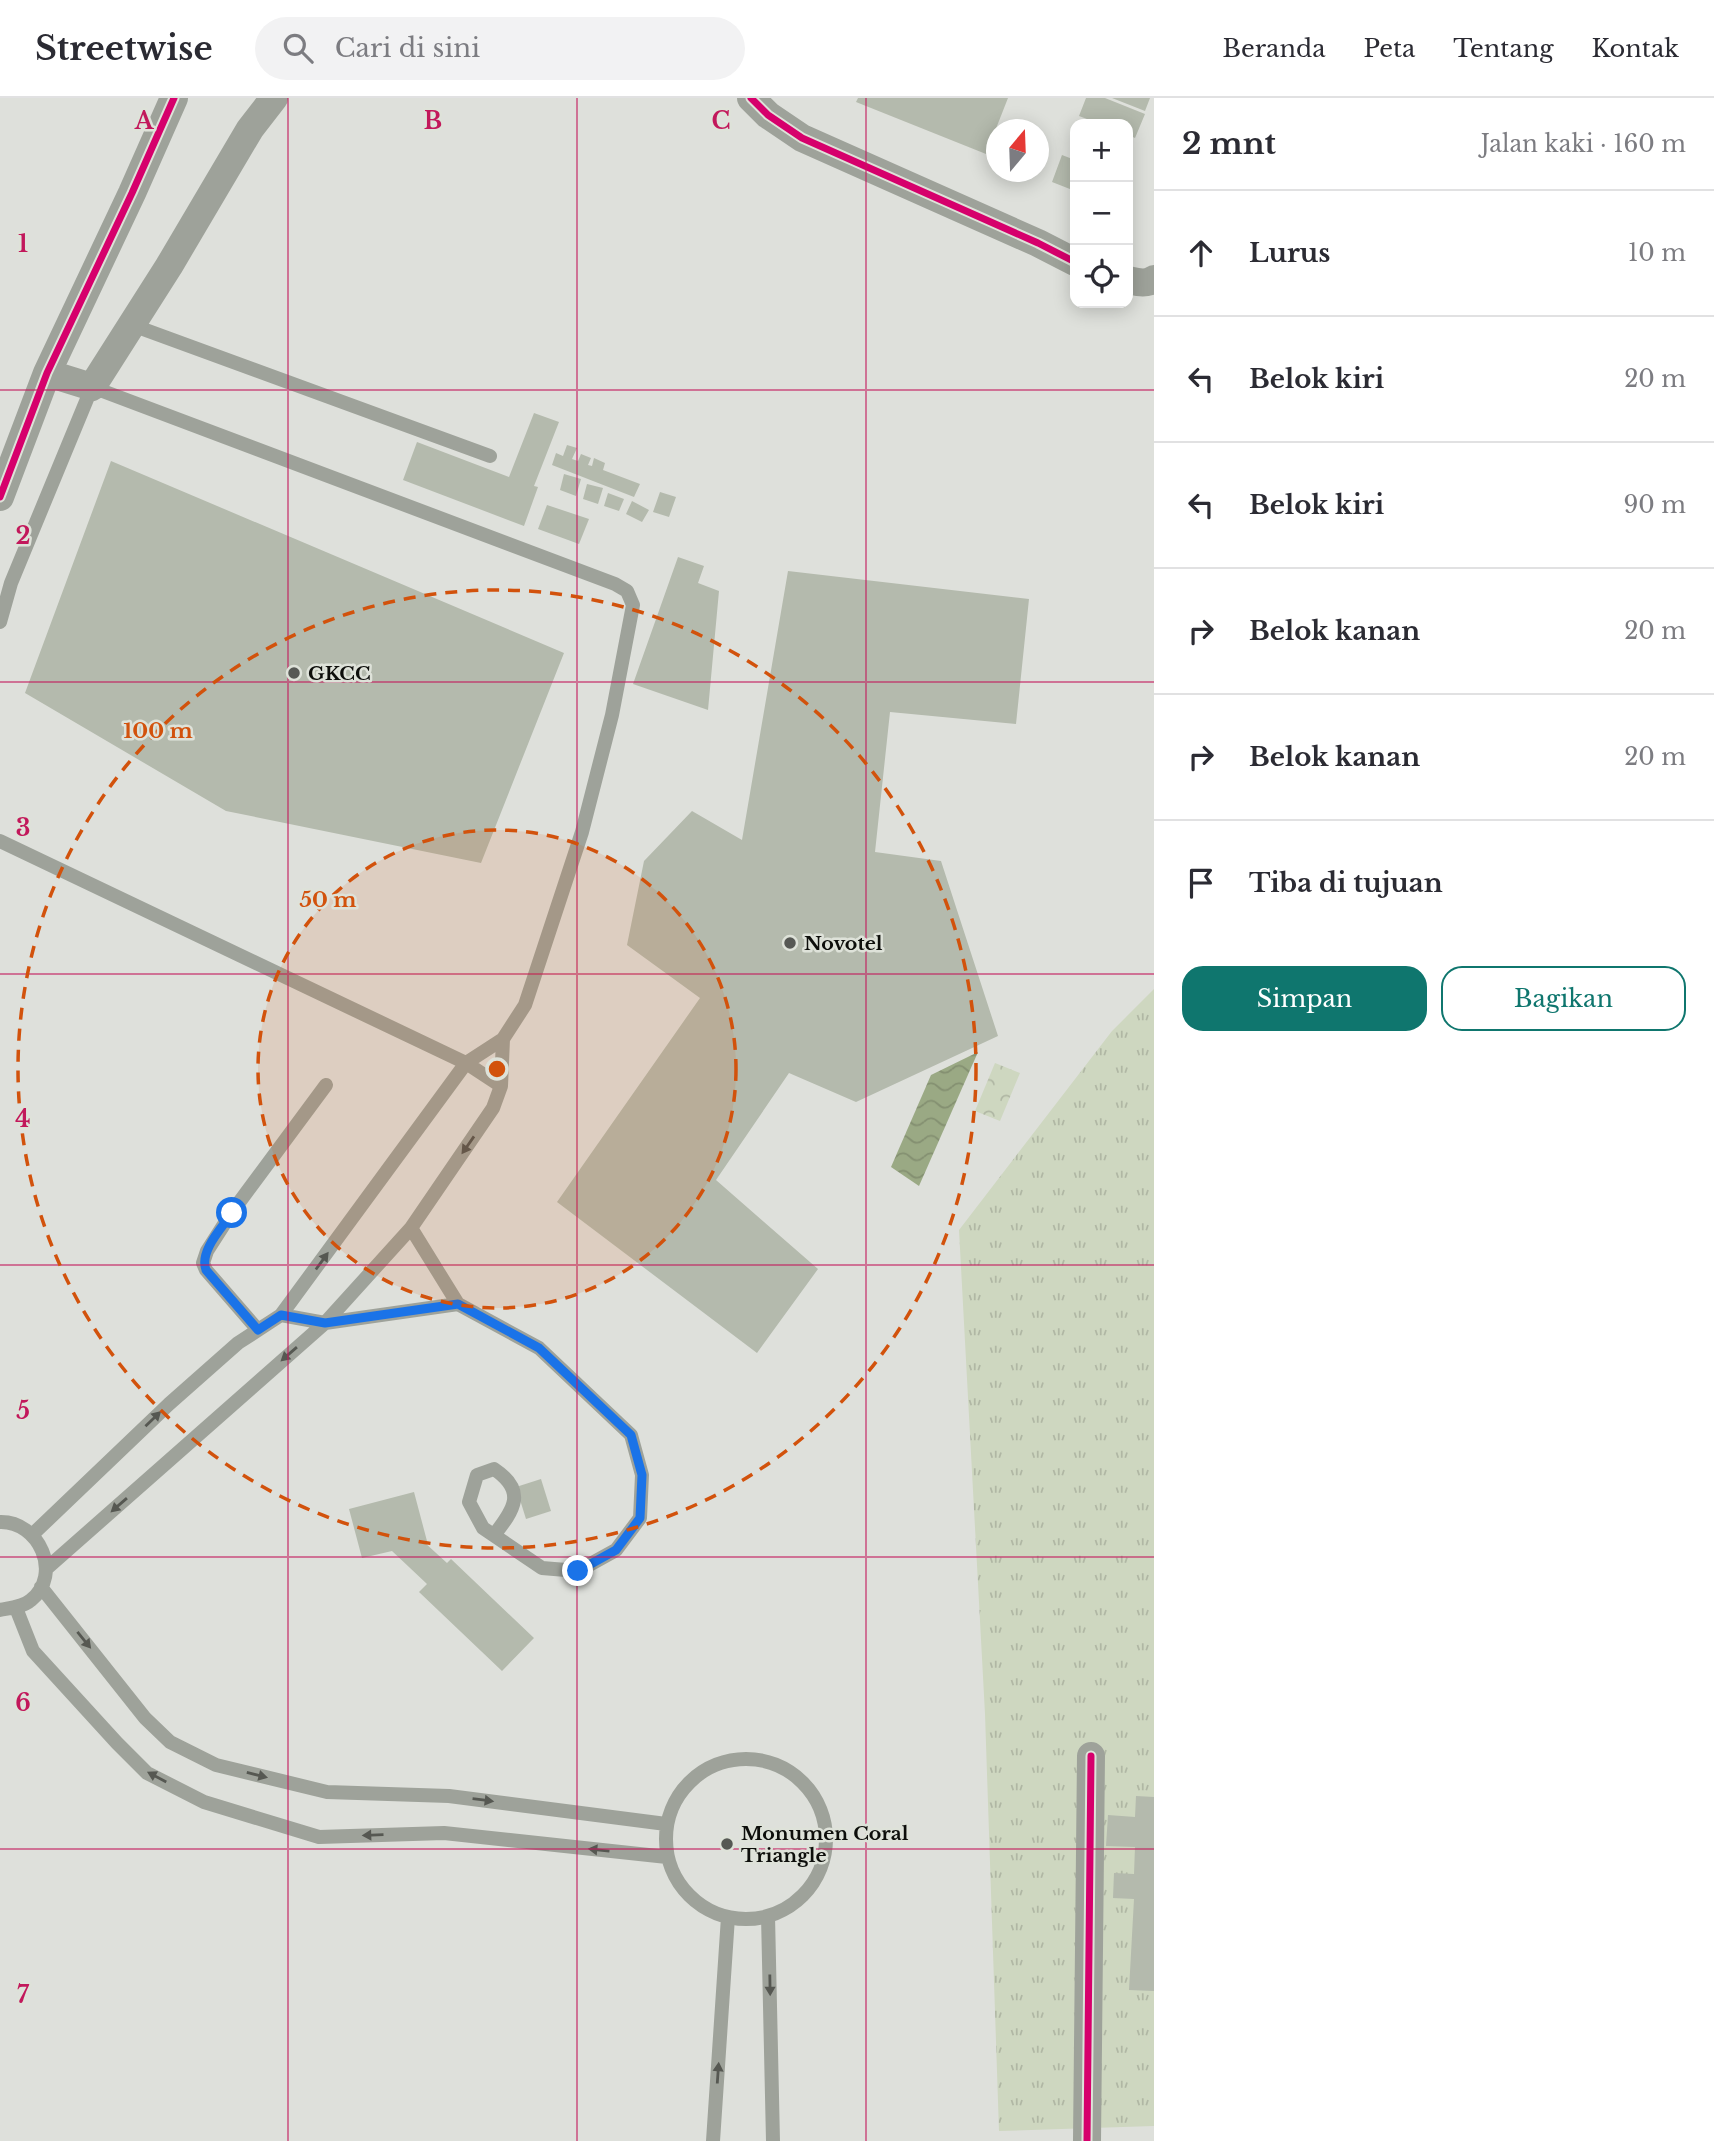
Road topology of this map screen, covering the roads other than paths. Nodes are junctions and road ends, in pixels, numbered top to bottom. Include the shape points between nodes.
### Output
1 (174, 98) edge
2 (274, 98) edge
3 (751, 98) edge
4 (1070, 259) edge
5 (1154, 279) edge
6 (1133, 281) edge
7 (132, 325) junction
8 (47, 373) junction
9 (92, 387) junction
10 (490, 456) dead end
11 (0, 497) edge
12 (0, 622) edge
13 (0, 841) edge
14 (503, 1039) junction
15 (466, 1063) junction
16 (326, 1085) dead end
17 (501, 1086) junction
18 (411, 1228) junction
19 (458, 1304) junction
20 (281, 1315) junction
21 (325, 1323) junction
22 (258, 1330) junction
23 (0, 1522) edge
24 (33, 1534) junction
25 (494, 1535) dead end
26 (46, 1569) junction
27 (41, 1587) junction
28 (16, 1608) junction
29 (0, 1610) edge
30 (1091, 1756) dead end
31 (666, 1824) junction
32 (667, 1857) junction
33 (768, 1916) junction
34 (728, 1917) junction
35 (713, 2141) edge
36 (773, 2141) edge
37 (1087, 2141) edge

1 - 8 street
2 - 7 street via 250,129
3 - 4 street via 768,116 802,138
5 - 6 street
7 - 9 street
7 - 10 lane
8 - 9 street
8 - 11 street
9 - 12 lane via 11,583
9 - 14 lane via 627,591 632,605 612,715 582,832 525,1005
13 - 15 lane
14 - 15 lane
14 - 17 lane
15 - 17 lane
20 -> 15 lane
16 - 22 lane via 204,1257 206,1270
17 -> 18 lane via 493,1108
18 - 19 lane
18 - 21 lane
19 - 21 lane
19 - 25 lane via 539,1348 631,1435 642,1475 640,1518 616,1550 578,1571 541,1568
20 - 21 lane
20 - 22 lane
21 -> 26 lane
24 -> 22 lane via 169,1404
23 - 24 lane via 19,1525
24 - 26 lane via 43,1550
26 - 27 lane
27 - 28 lane via 31,1600
27 -> 31 lane via 145,1717 170,1742 216,1765 327,1792 449,1796
28 - 29 lane
32 -> 28 lane via 444,1833 319,1837 204,1802 147,1773 117,1743 33,1651
30 - 37 street
31 - 32 lane
31 - 33 lane via 677,1797 695,1775 721,1762 749,1758 777,1764 801,1779 819,1802 827,1829 825,1858 814,1884 794,1905
32 - 34 lane via 689,1895
33 - 34 lane
33 -> 36 lane
35 -> 34 lane

